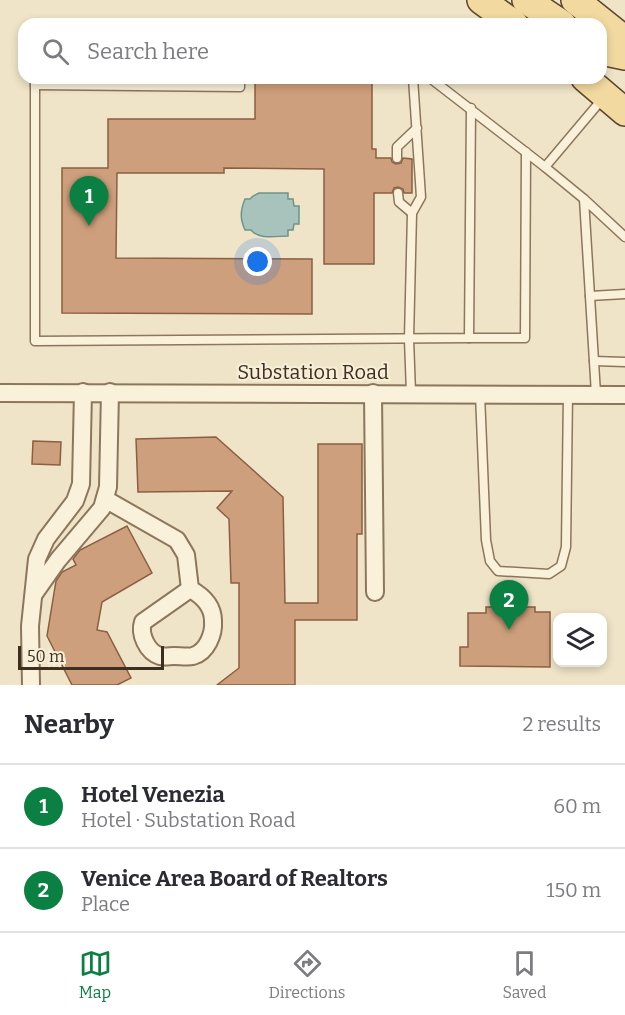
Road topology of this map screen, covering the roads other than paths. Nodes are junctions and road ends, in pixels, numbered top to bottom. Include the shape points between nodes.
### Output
1 (481, 0) edge
2 (526, 0) edge
3 (575, 0) edge
4 (506, 18) edge
5 (552, 18) edge
6 (598, 18) edge
7 (607, 26) edge
8 (625, 40) edge
9 (607, 52) edge
10 (625, 56) edge
11 (35, 84) edge
12 (117, 84) edge
13 (240, 84) edge
14 (413, 84) edge
15 (438, 84) edge
16 (594, 84) edge
17 (619, 100) edge
18 (471, 108) junction
19 (417, 128) junction
20 (526, 152) junction
21 (397, 158) dead end
22 (545, 167) junction
23 (398, 193) dead end
24 (584, 199) junction
25 (412, 213) junction
26 (625, 237) edge
27 (625, 294) edge
28 (590, 296) junction
29 (469, 338) junction
30 (409, 339) junction
31 (594, 361) junction
32 (625, 362) edge
33 (83, 392) junction
34 (110, 392) junction
35 (0, 393) edge
36 (373, 393) junction
37 (411, 393) junction
38 (480, 393) junction
39 (568, 394) junction
40 (596, 394) junction
41 (625, 394) edge
42 (105, 499) junction
43 (190, 589) junction
44 (375, 592) dead end
45 (32, 597) junction
46 (31, 685) edge

1 - 4 main road
2 - 5 main road
3 - 6 main road
7 - 8 main road
9 - 10 main road
11 - 30 lane via 35,341
12 - 13 lane
14 - 19 lane
15 - 18 lane
16 - 17 main road
17 - 22 lane
18 - 20 lane
18 - 29 lane
19 - 21 lane via 397,147
19 - 25 lane via 421,197
20 - 22 lane
20 - 29 lane via 525,338
22 - 24 lane
23 - 25 lane via 399,202
24 - 26 lane
24 - 28 lane
25 - 30 lane
27 - 28 lane
28 - 31 lane
29 - 30 lane
30 - 37 lane
31 - 32 lane
31 - 40 lane
33 - 34 street, Substation Road
33 - 35 street, Substation Road
33 - 45 street via 79,493 41,548
34 - 36 street, Substation Road
34 - 42 street
36 - 37 street, Substation Road
36 - 44 street
37 - 38 street, Substation Road
38 - 39 street, Substation Road
38 - 39 lane via 490,561 498,572 549,574 561,566 566,547
39 - 40 street, Substation Road
40 - 41 street, Substation Road
42 - 43 street via 177,540 186,555
42 - 45 street via 97,515
43 - 43 street via 201,595 213,615 211,638 195,656 160,656 143,639 143,622
45 - 46 street

